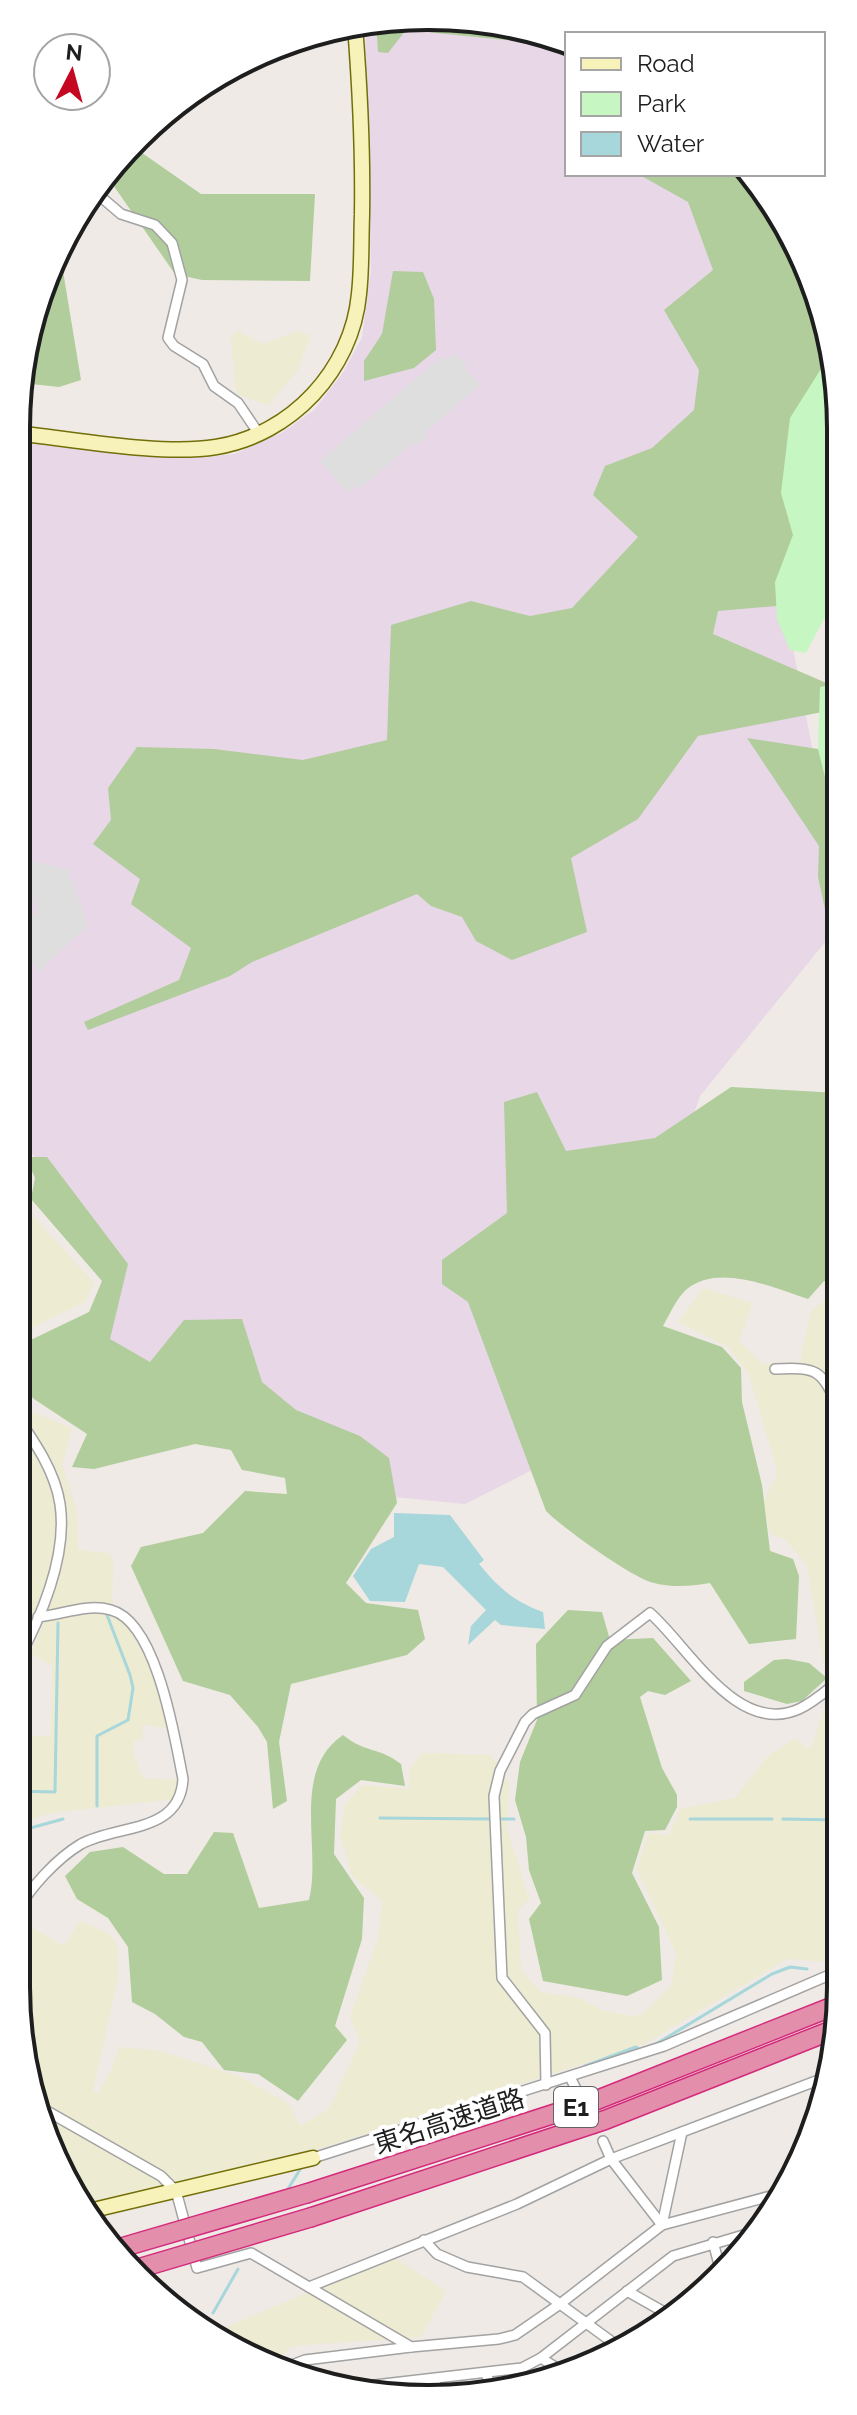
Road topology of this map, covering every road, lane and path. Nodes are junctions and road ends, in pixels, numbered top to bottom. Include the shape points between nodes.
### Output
1 (356, 37) edge
2 (103, 199) edge
3 (30, 434) edge
4 (259, 434) junction
5 (775, 1369) dead end
6 (827, 1384) edge
7 (30, 1436) edge
8 (38, 1617) junction
9 (30, 1634) edge
10 (827, 1689) edge
11 (30, 1889) edge
12 (827, 1984) edge
13 (826, 2009) edge
14 (824, 2033) edge
15 (570, 2077) junction
16 (815, 2081) edge
17 (546, 2085) junction
18 (576, 2089) tunnel mouth
19 (50, 2113) edge
20 (682, 2132) junction
21 (603, 2141) tunnel mouth
22 (313, 2158) joint
23 (611, 2159) junction
24 (176, 2191) junction
25 (767, 2197) edge
26 (98, 2209) edge
27 (662, 2225) junction
28 (740, 2235) edge
29 (424, 2240) junction
30 (713, 2242) junction
31 (126, 2246) edge
32 (718, 2260) edge
33 (145, 2266) edge
34 (309, 2287) junction
35 (627, 2291) junction
36 (560, 2304) junction
37 (661, 2310) edge
38 (583, 2324) junction
39 (610, 2341) edge
40 (411, 2347) junction
41 (541, 2358) junction
42 (297, 2363) edge
43 (552, 2365) edge
44 (486, 2374) junction
45 (435, 2379) junction
46 (489, 2380) edge
47 (399, 2384) edge
48 (435, 2385) edge

1 - 4 street via 363,179 356,309 325,381 292,415
2 - 4 street via 121,214 155,225 169,237 182,280 168,338 203,364 214,386 238,403
3 - 4 street via 196,449
5 - 6 street via 809,1367
7 - 8 street via 60,1501 59,1548
8 - 9 street
8 - 11 street via 97,1608 125,1617 162,1679 183,1779 182,1795 169,1813 154,1823 81,1844
10 - 17 street via 798,1710 751,1709 731,1700 650,1613 607,1646 575,1695 525,1722 500,1771 494,1796 502,1978 545,2033
12 - 15 street
13 - 31 highway, 東名高速道路 / E1, bridge via 597,2100
14 - 33 highway, 東名高速道路 / E1, bridge via 605,2120
15 - 17 street
15 - 18 street
16 - 20 street
17 - 22 street
19 - 24 street via 161,2176
20 - 23 street
20 - 27 street
21 - 23 street
22 - 24 street
23 - 27 street
23 - 29 street
24 - 26 street
24 - 34 street via 197,2268 251,2253
25 - 27 street
27 - 36 street
28 - 30 street
29 - 34 street
29 - 36 street via 437,2254 467,2267 523,2277
30 - 32 street
30 - 35 street via 673,2256
34 - 40 street
35 - 37 street
35 - 38 street
36 - 38 street
36 - 40 street via 515,2335
38 - 39 street
38 - 41 street
40 - 42 street
41 - 43 street
41 - 44 street via 522,2368
44 - 45 street
44 - 46 street
45 - 47 street
45 - 48 street

